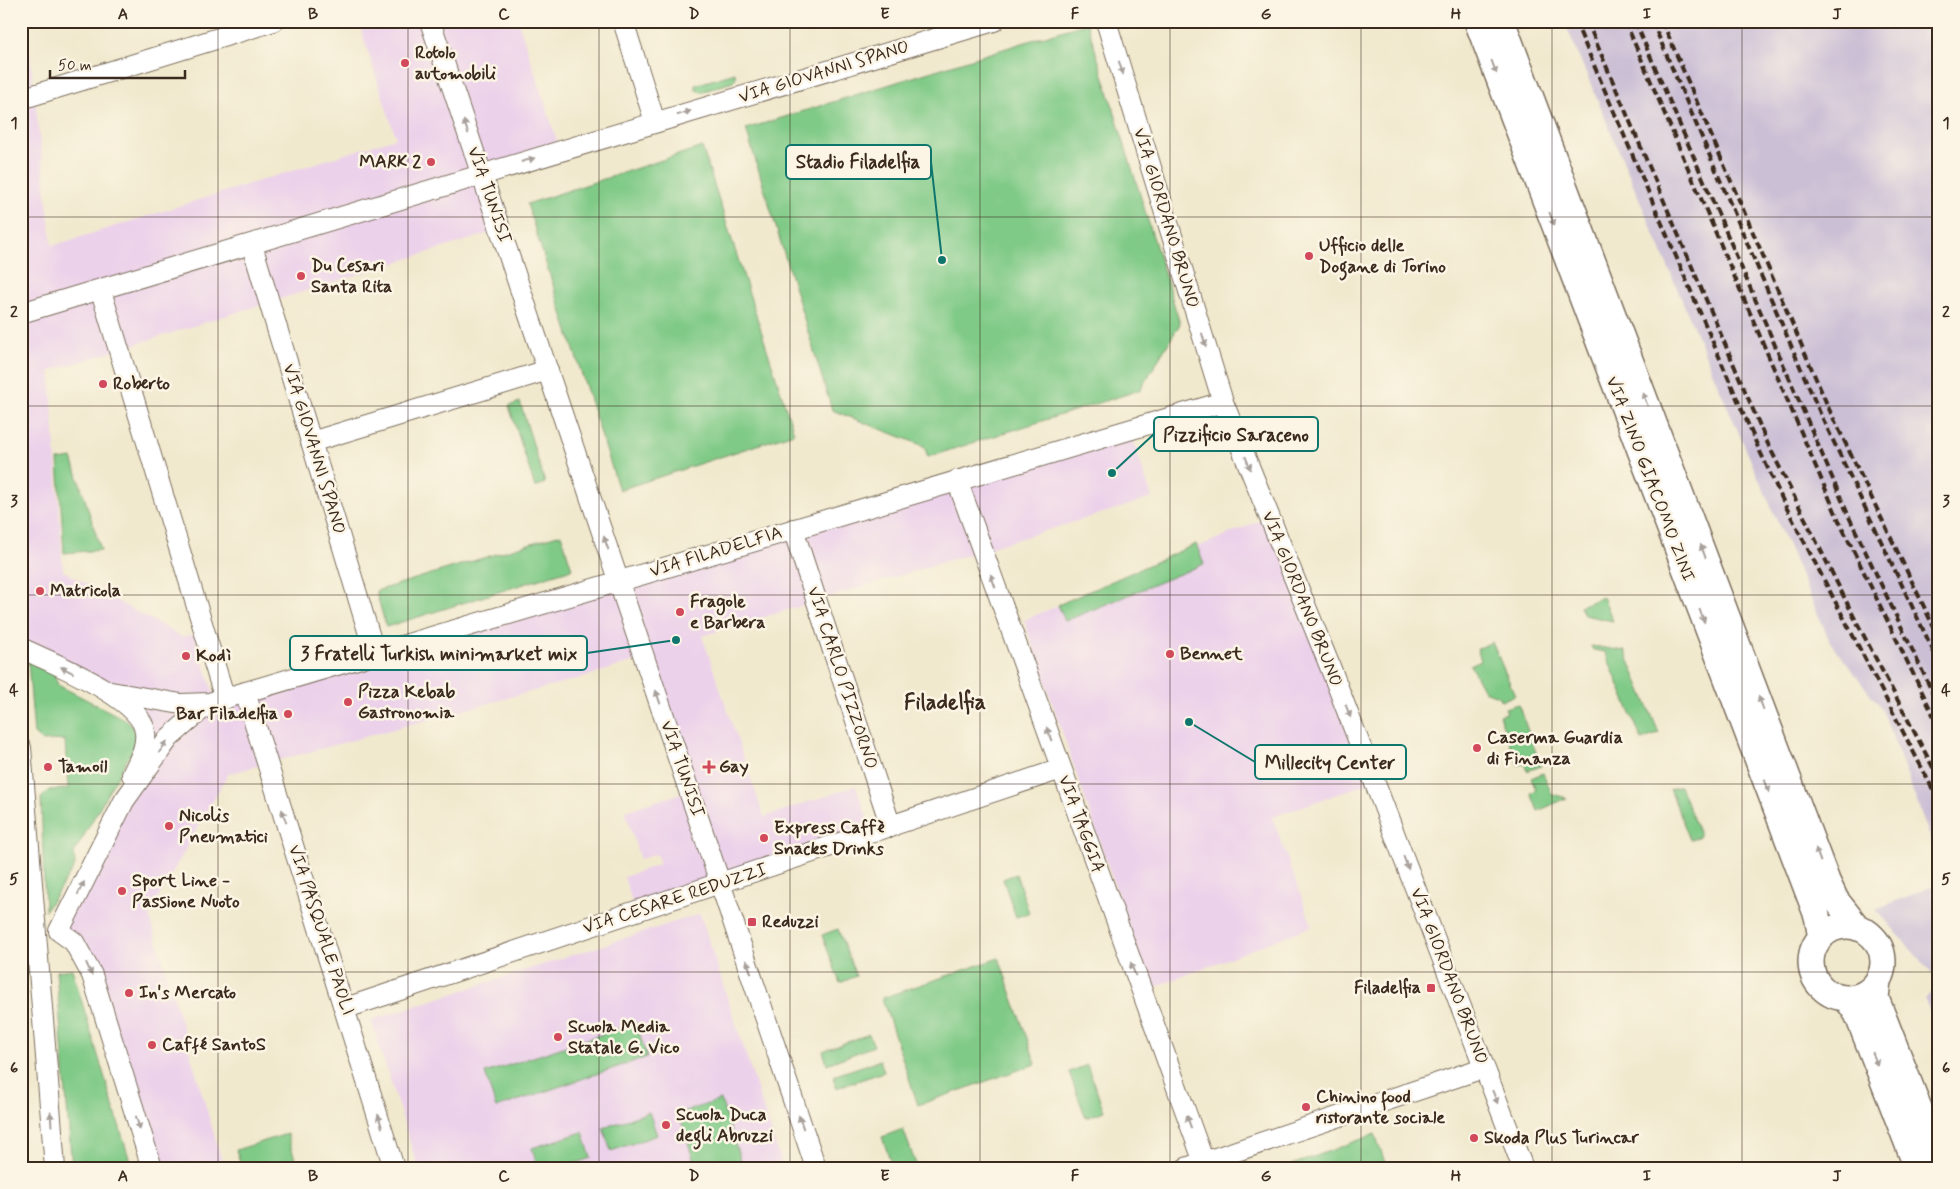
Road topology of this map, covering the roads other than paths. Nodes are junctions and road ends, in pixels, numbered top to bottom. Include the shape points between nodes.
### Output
1 (274, 21) edge
2 (430, 21) edge
3 (623, 21) edge
4 (994, 21) edge
5 (1106, 21) edge
6 (1477, 21) edge
7 (1502, 21) edge
8 (21, 99) edge
9 (654, 122) junction
10 (482, 174) junction
11 (252, 245) junction
12 (101, 291) junction
13 (21, 314) edge
14 (548, 370) junction
15 (1223, 402) junction
16 (311, 442) junction
17 (956, 480) junction
18 (793, 529) junction
19 (619, 580) junction
20 (21, 648) edge
21 (375, 654) junction
22 (111, 692) junction
23 (245, 692) junction
24 (217, 701) junction
25 (21, 748) edge
26 (1061, 769) junction
27 (124, 801) junction
28 (891, 826) junction
29 (26, 871) edge
30 (721, 883) junction
31 (1858, 928) junction
32 (59, 931) junction
33 (29, 934) edge
34 (1820, 938) junction
35 (1878, 980) junction
36 (1846, 998) junction
37 (346, 1008) junction
38 (1483, 1068) junction
39 (1939, 1159) edge
40 (1198, 1166) edge
41 (55, 1168) edge
42 (152, 1168) edge
43 (394, 1168) edge
44 (816, 1168) edge
45 (1523, 1168) edge
46 (1916, 1168) edge

1 - 8 street
10 -> 2 street, VIA TUNISI
3 - 9 street
9 -> 4 street, VIA GIOVANNI SPANO
5 -> 15 street, VIA GIORDANO BRUNO
6 -> 34 street, VIA ZINO GIACOMO ZINI via 1818,916
31 -> 7 street, VIA ZINO GIACOMO ZINI via 1836,900 1827,881
10 -> 9 street, VIA GIOVANNI SPANO
10 - 11 street, VIA GIOVANNI SPANO
10 - 14 street, VIA TUNISI
11 - 12 street, VIA GIOVANNI SPANO
11 - 16 street, VIA GIOVANNI SPANO
12 - 13 street, VIA GIOVANNI SPANO
12 - 24 street
14 - 16 street
19 -> 14 street, VIA TUNISI
15 - 17 street, VIA FILADELFIA
15 -> 38 street, VIA GIORDANO BRUNO via 1329,664
16 - 21 street, VIA GIOVANNI SPANO
17 - 18 street, VIA FILADELFIA
26 -> 17 street, VIA TAGGIA
18 - 19 street, VIA FILADELFIA
18 - 28 street, VIA CARLO PIZZORNO
19 - 21 street, VIA FILADELFIA
30 -> 19 street, VIA TUNISI
22 -> 20 street
21 - 23 street, VIA FILADELFIA
22 - 24 street via 181,704
22 - 27 street via 139,714 145,730 145,746
23 - 24 street, VIA FILADELFIA
37 -> 23 street, VIA PASQUALE PAOLI
27 -> 24 street via 169,738
25 - 29 street
26 - 28 street, VIA CESARE REDUZZI
40 -> 26 street, VIA TAGGIA
32 -> 27 street
28 - 30 street, VIA CESARE REDUZZI
29 - 33 street
30 - 37 street, VIA CESARE REDUZZI
44 -> 30 street, VIA TUNISI
31 - 34 street via 1838,927
31 - 35 street via 1872,935 1880,948 1883,964
32 - 33 street
32 -> 42 street via 74,942 92,974
41 -> 33 street
34 - 36 street via 1812,956 1814,976 1827,991
35 - 36 street via 1867,992
35 - 39 street via 1876,998
36 -> 46 street via 1857,1014
43 -> 37 street, VIA PASQUALE PAOLI
38 - 40 street
38 -> 45 street, VIA GIORDANO BRUNO

